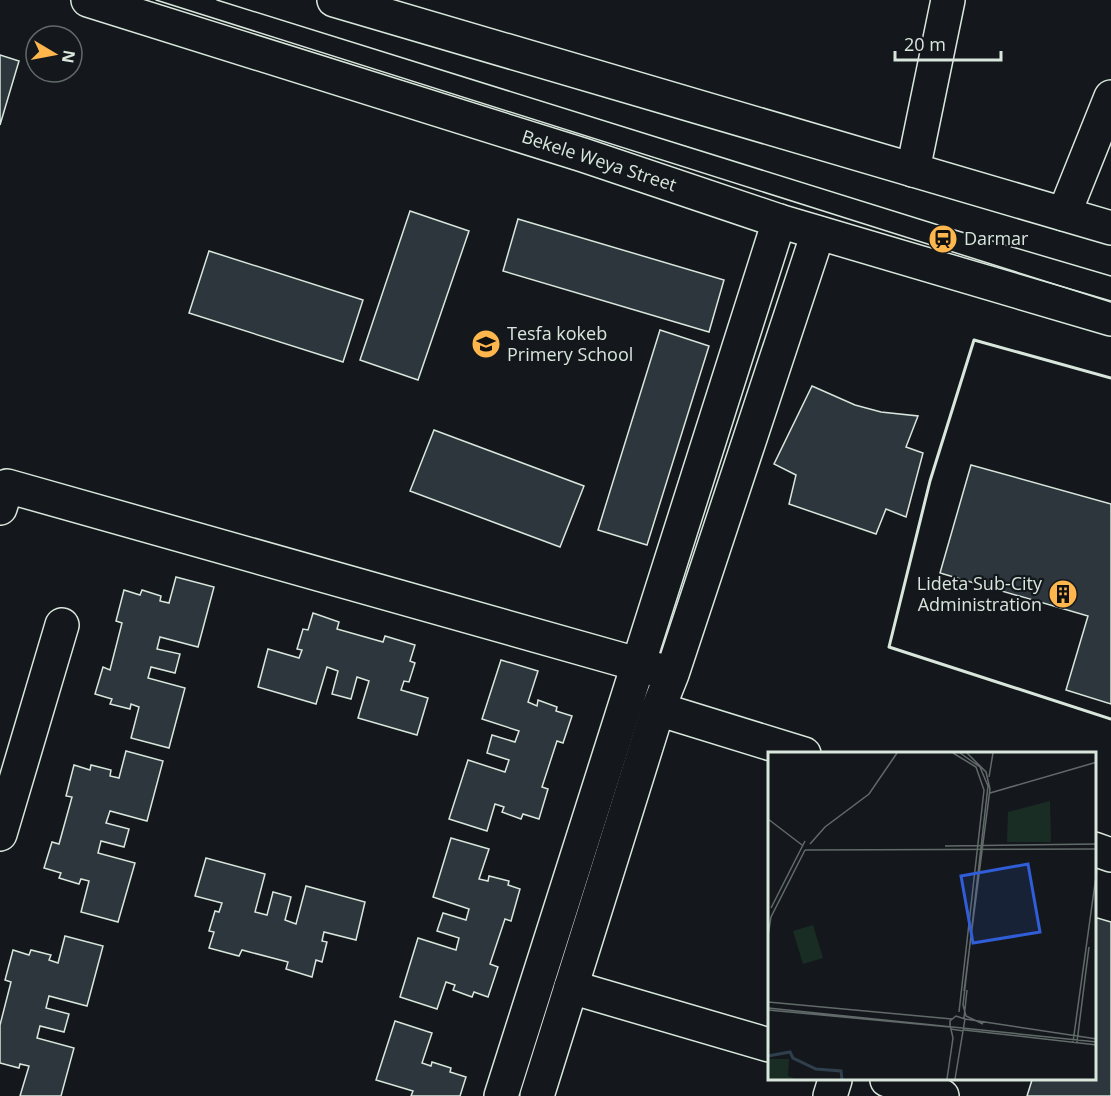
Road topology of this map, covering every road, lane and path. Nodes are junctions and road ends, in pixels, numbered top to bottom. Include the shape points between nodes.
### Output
1 (88, 0) edge
2 (334, 0) edge
3 (948, 0) edge
4 (1111, 98) edge
5 (913, 170) junction
6 (1064, 214) junction
7 (779, 221) junction
8 (1111, 228) edge
9 (818, 233) junction
10 (1111, 320) edge
11 (2, 492) edge
12 (62, 625) dead end
13 (637, 663) junction
14 (672, 674) junction
15 (658, 709) junction
16 (798, 752) edge
17 (0, 834) edge
18 (1096, 849) edge
19 (1111, 855) edge
20 (571, 987) junction
21 (768, 1045) edge
22 (835, 1081) edge
23 (892, 1081) edge
24 (930, 1089) edge
25 (501, 1096) edge
26 (537, 1096) edge
27 (830, 1096) edge

1 - 7 street, Bekele Weya Street via 572,151
2 - 5 street
3 - 5 street
4 - 6 street
5 - 6 street
6 - 8 street
7 - 9 street, Bekele Weya Street
7 - 13 street
9 - 10 street, Bekele Weya Street
9 - 14 street
11 - 13 street
12 - 17 street
13 - 14 street
13 - 25 street
14 - 15 street
15 - 16 street
15 - 20 street
18 - 19 street
20 - 21 street
20 - 26 street
22 - 27 street
23 - 24 street

